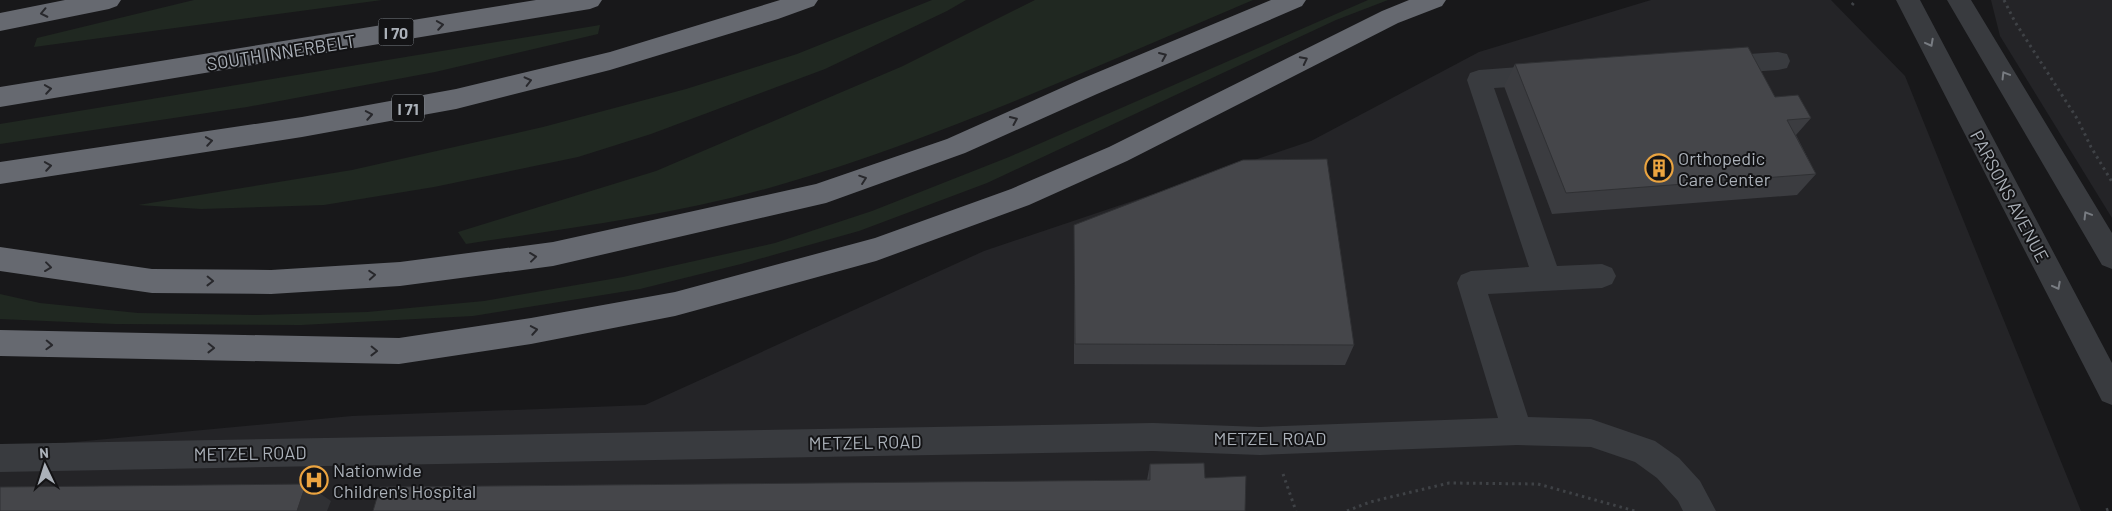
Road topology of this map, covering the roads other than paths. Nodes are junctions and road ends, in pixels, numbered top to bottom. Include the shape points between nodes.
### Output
1 (109, 0) edge
2 (590, 0) edge
3 (806, 0) edge
4 (1294, 0) edge
5 (1434, 0) edge
6 (1908, 0) edge
7 (1959, 0) edge
8 (0, 22) edge
9 (1778, 61) dead end
10 (1698, 66) edge
11 (1569, 74) edge
12 (0, 97) edge
13 (0, 173) edge
14 (2112, 257) edge
15 (0, 259) edge
16 (1602, 276) dead end
17 (1547, 278) junction
18 (0, 343) edge
19 (2112, 392) edge
20 (1516, 431) junction
21 (0, 458) edge
22 (1700, 511) edge

1 -> 8 highway
12 -> 2 highway, SOUTH INNERBELT / I 70
13 -> 3 highway, I 71 via 302,127 456,99 610,61
15 -> 4 highway via 152,281 271,282 400,274 552,254 817,196 956,146
18 -> 5 highway via 399,351 676,304 876,249 1020,197 1118,154 1390,17
6 -> 19 street, PARSONS AVENUE
14 -> 7 street
9 - 10 street
11 - 17 street via 1479,80
16 - 17 street
17 - 20 street via 1471,283
20 - 21 street, METZEL ROAD via 1260,441 1144,437
20 - 22 street, METZEL ROAD via 1591,433 1644,451 1668,468 1689,491

